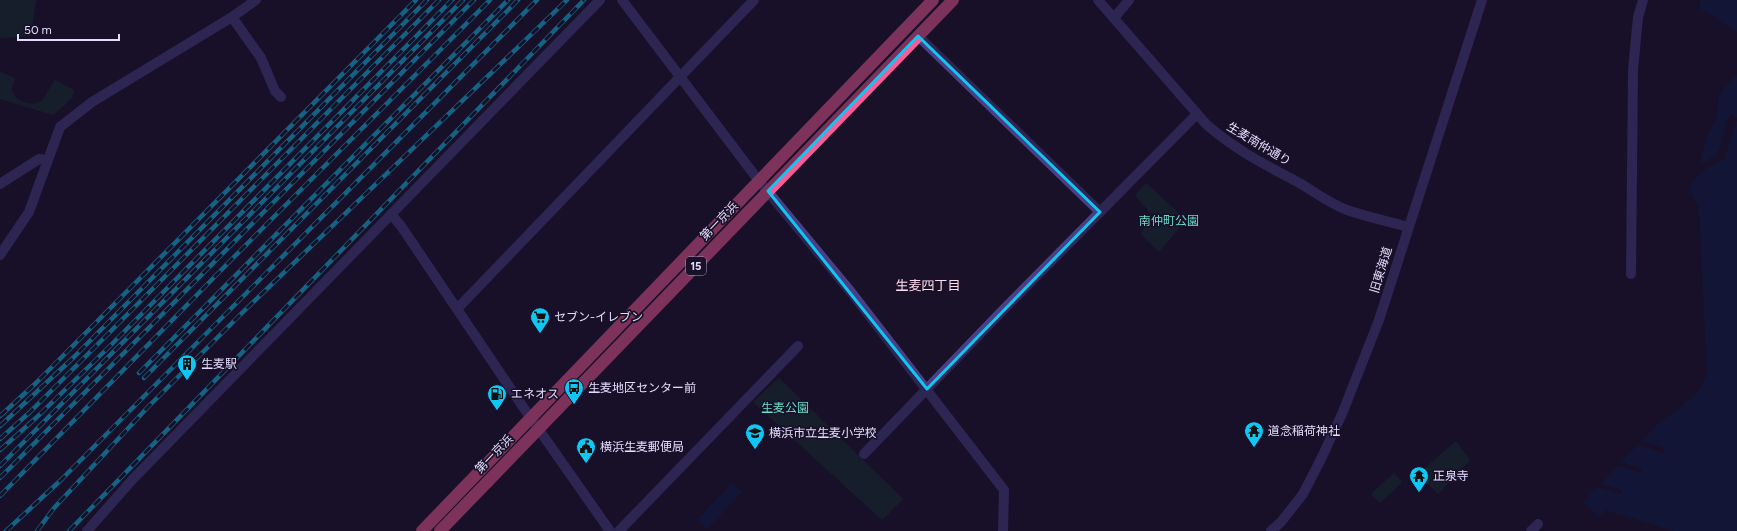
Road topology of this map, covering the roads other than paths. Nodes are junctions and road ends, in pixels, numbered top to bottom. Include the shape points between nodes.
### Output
1 (256, 0) edge
2 (600, 0) edge
3 (622, 0) edge
4 (754, 0) edge
5 (933, 0) edge
6 (953, 0) edge
7 (1098, 0) edge
8 (1129, 0) edge
9 (1482, 0) edge
10 (1643, 0) edge
11 (232, 17) junction
12 (1114, 18) junction
13 (918, 36) junction
14 (680, 77) junction
15 (281, 97) dead end
16 (1197, 114) junction
17 (47, 160) junction
18 (759, 181) junction
19 (0, 184) edge
20 (768, 191) junction
21 (1100, 212) junction
22 (391, 214) junction
23 (1408, 227) junction
24 (0, 255) edge
25 (1631, 274) dead end
26 (457, 309) junction
27 (798, 346) dead end
28 (927, 389) junction
29 (531, 418) junction
30 (538, 429) junction
31 (864, 454) dead end
32 (1538, 524) dead end
33 (87, 531) edge
34 (422, 531) edge
35 (440, 531) edge
36 (610, 531) edge
37 (619, 531) edge
38 (1003, 531) edge
39 (1271, 531) edge
40 (1531, 531) edge

1 - 11 street
2 - 22 street
3 - 14 street
4 - 14 street
5 - 18 highway, 第一京浜 / 15
6 - 13 highway, 第一京浜 / 15
7 - 12 street, 生麦南仲通り
8 - 12 street
9 - 23 street, 旧東海道
10 - 25 street via 1638,17 1633,70
11 - 15 street via 261,58 275,91
11 - 17 street via 92,102 75,115 60,128
12 - 16 street, 生麦南仲通り
13 - 20 highway, 第一京浜 / 15
13 - 21 street
14 - 18 street
14 - 26 street
16 - 21 street
16 - 23 street, 生麦南仲通り via 1215,132 1241,151 1333,204
17 - 19 street via 39,159
17 - 24 street via 29,212
18 - 20 street
18 - 29 highway, 第一京浜 / 15
20 - 28 street
20 - 30 highway, 第一京浜 / 15
21 - 28 street
22 - 26 street
22 - 33 street via 132,480
23 - 39 street, 旧東海道 via 1379,320 1342,414 1303,494 1282,522
26 - 29 street
27 - 37 street
28 - 31 street
28 - 38 street via 1004,490
29 - 30 street
29 - 34 highway, 第一京浜 / 15
30 - 35 highway, 第一京浜 / 15
30 - 36 street
32 - 40 street

